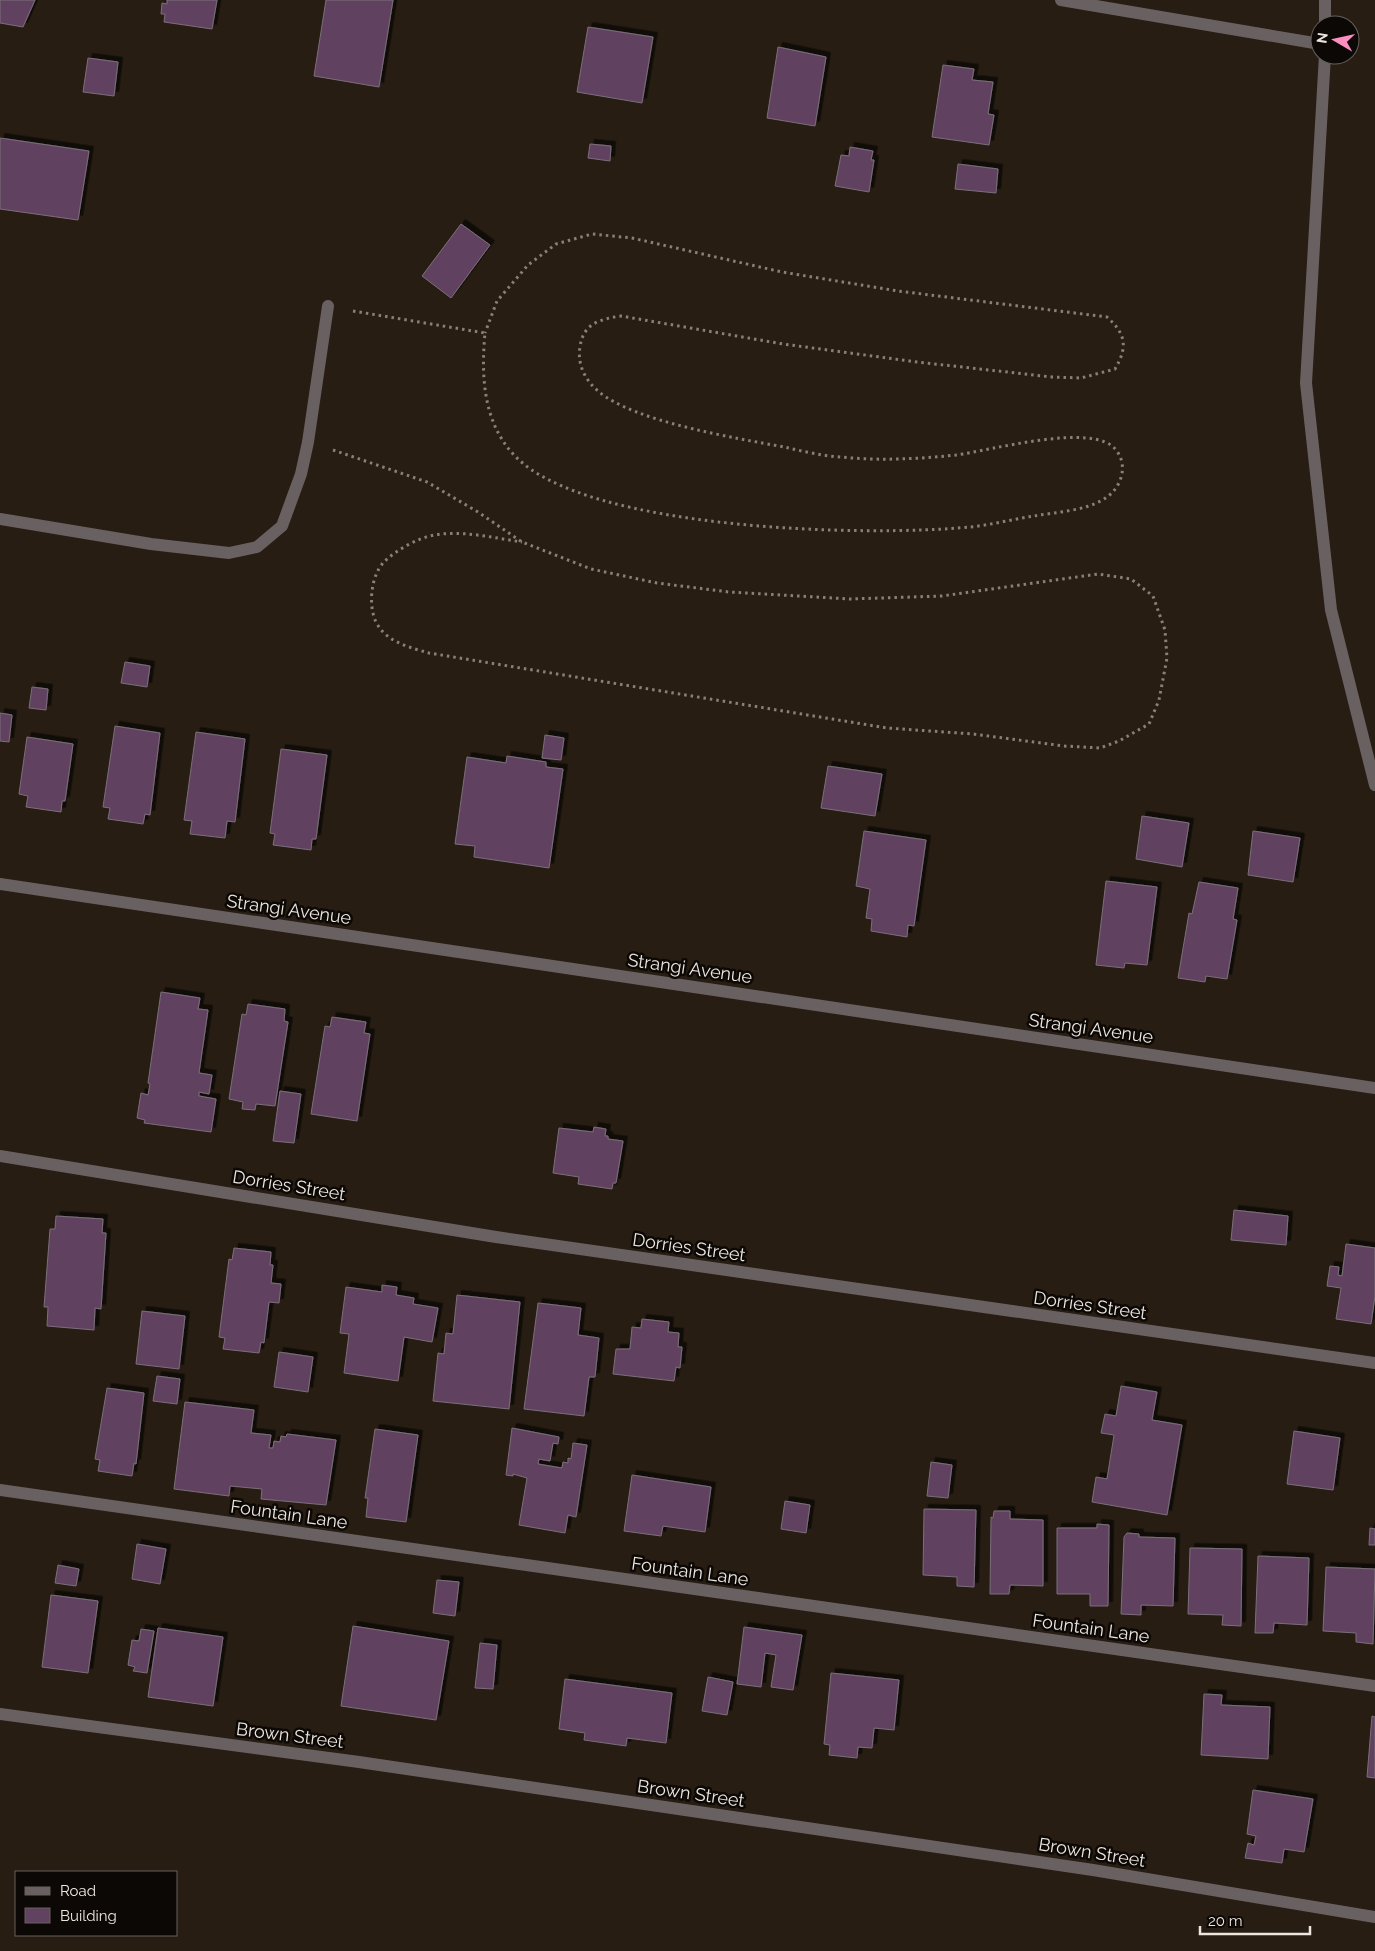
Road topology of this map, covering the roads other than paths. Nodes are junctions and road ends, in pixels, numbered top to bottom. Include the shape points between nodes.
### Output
1 (1062, 0) edge
2 (1325, 0) edge
3 (1101, 3) edge
4 (1325, 15) edge
5 (1310, 42) edge
6 (1324, 65) edge
7 (328, 306) road end
8 (0, 519) edge
9 (1375, 785) edge
10 (0, 884) edge
11 (1375, 1088) edge
12 (0, 1156) edge
13 (1375, 1363) edge
14 (0, 1490) edge
15 (1375, 1686) edge
16 (0, 1714) edge
17 (1375, 1916) edge

1 - 3 street
2 - 4 street
3 - 5 street
6 - 9 street via 1306,383 1332,610
7 - 8 street via 301,474 282,526 257,547 229,553 151,544
10 - 11 street, Strangi Avenue
12 - 13 street, Dorries Street via 496,1237
14 - 15 street, Fountain Lane
16 - 17 street, Brown Street via 359,1762 1083,1868

